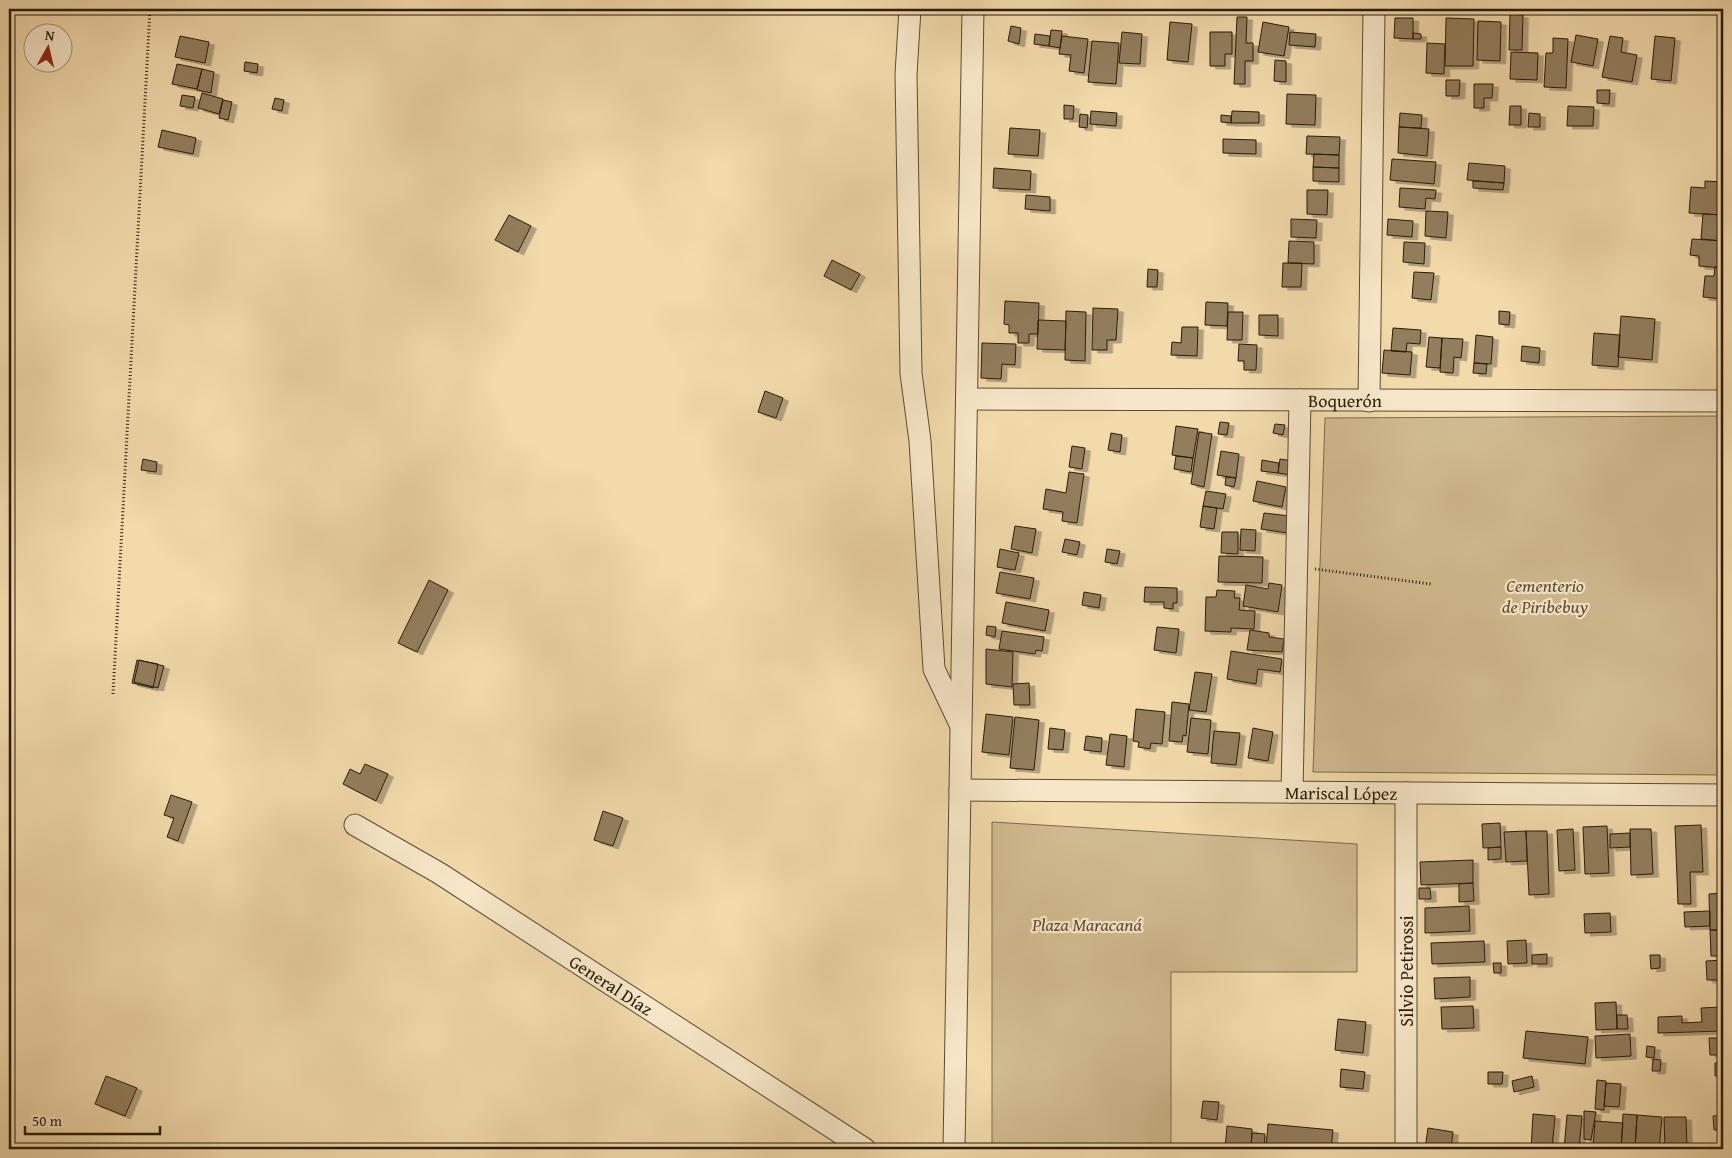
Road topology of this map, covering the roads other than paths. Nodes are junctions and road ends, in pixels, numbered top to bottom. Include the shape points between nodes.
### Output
1 (910, 9) edge
2 (973, 9) edge
3 (1374, 9) edge
4 (967, 399) junction
5 (1300, 400) junction
6 (1369, 400) junction
7 (1723, 402) edge
8 (962, 728) junction
9 (960, 790) junction
10 (1292, 792) junction
11 (1406, 793) junction
12 (1723, 795) edge
13 (355, 825) dead end
14 (865, 1149) edge
15 (954, 1149) edge
16 (1406, 1149) edge

1 - 8 street via 906,74 911,373 920,441 934,669
2 - 4 street
3 - 6 street
4 - 5 street, Boquerón
4 - 8 street
5 - 6 street, Boquerón
5 - 10 street
6 - 7 street, Boquerón
8 - 9 street
9 - 10 street, Mariscal López
9 - 15 street
10 - 11 street, Mariscal López
11 - 12 street, Mariscal López
11 - 16 street, Silvio Petirossi
13 - 14 street, General Díaz via 439,874

